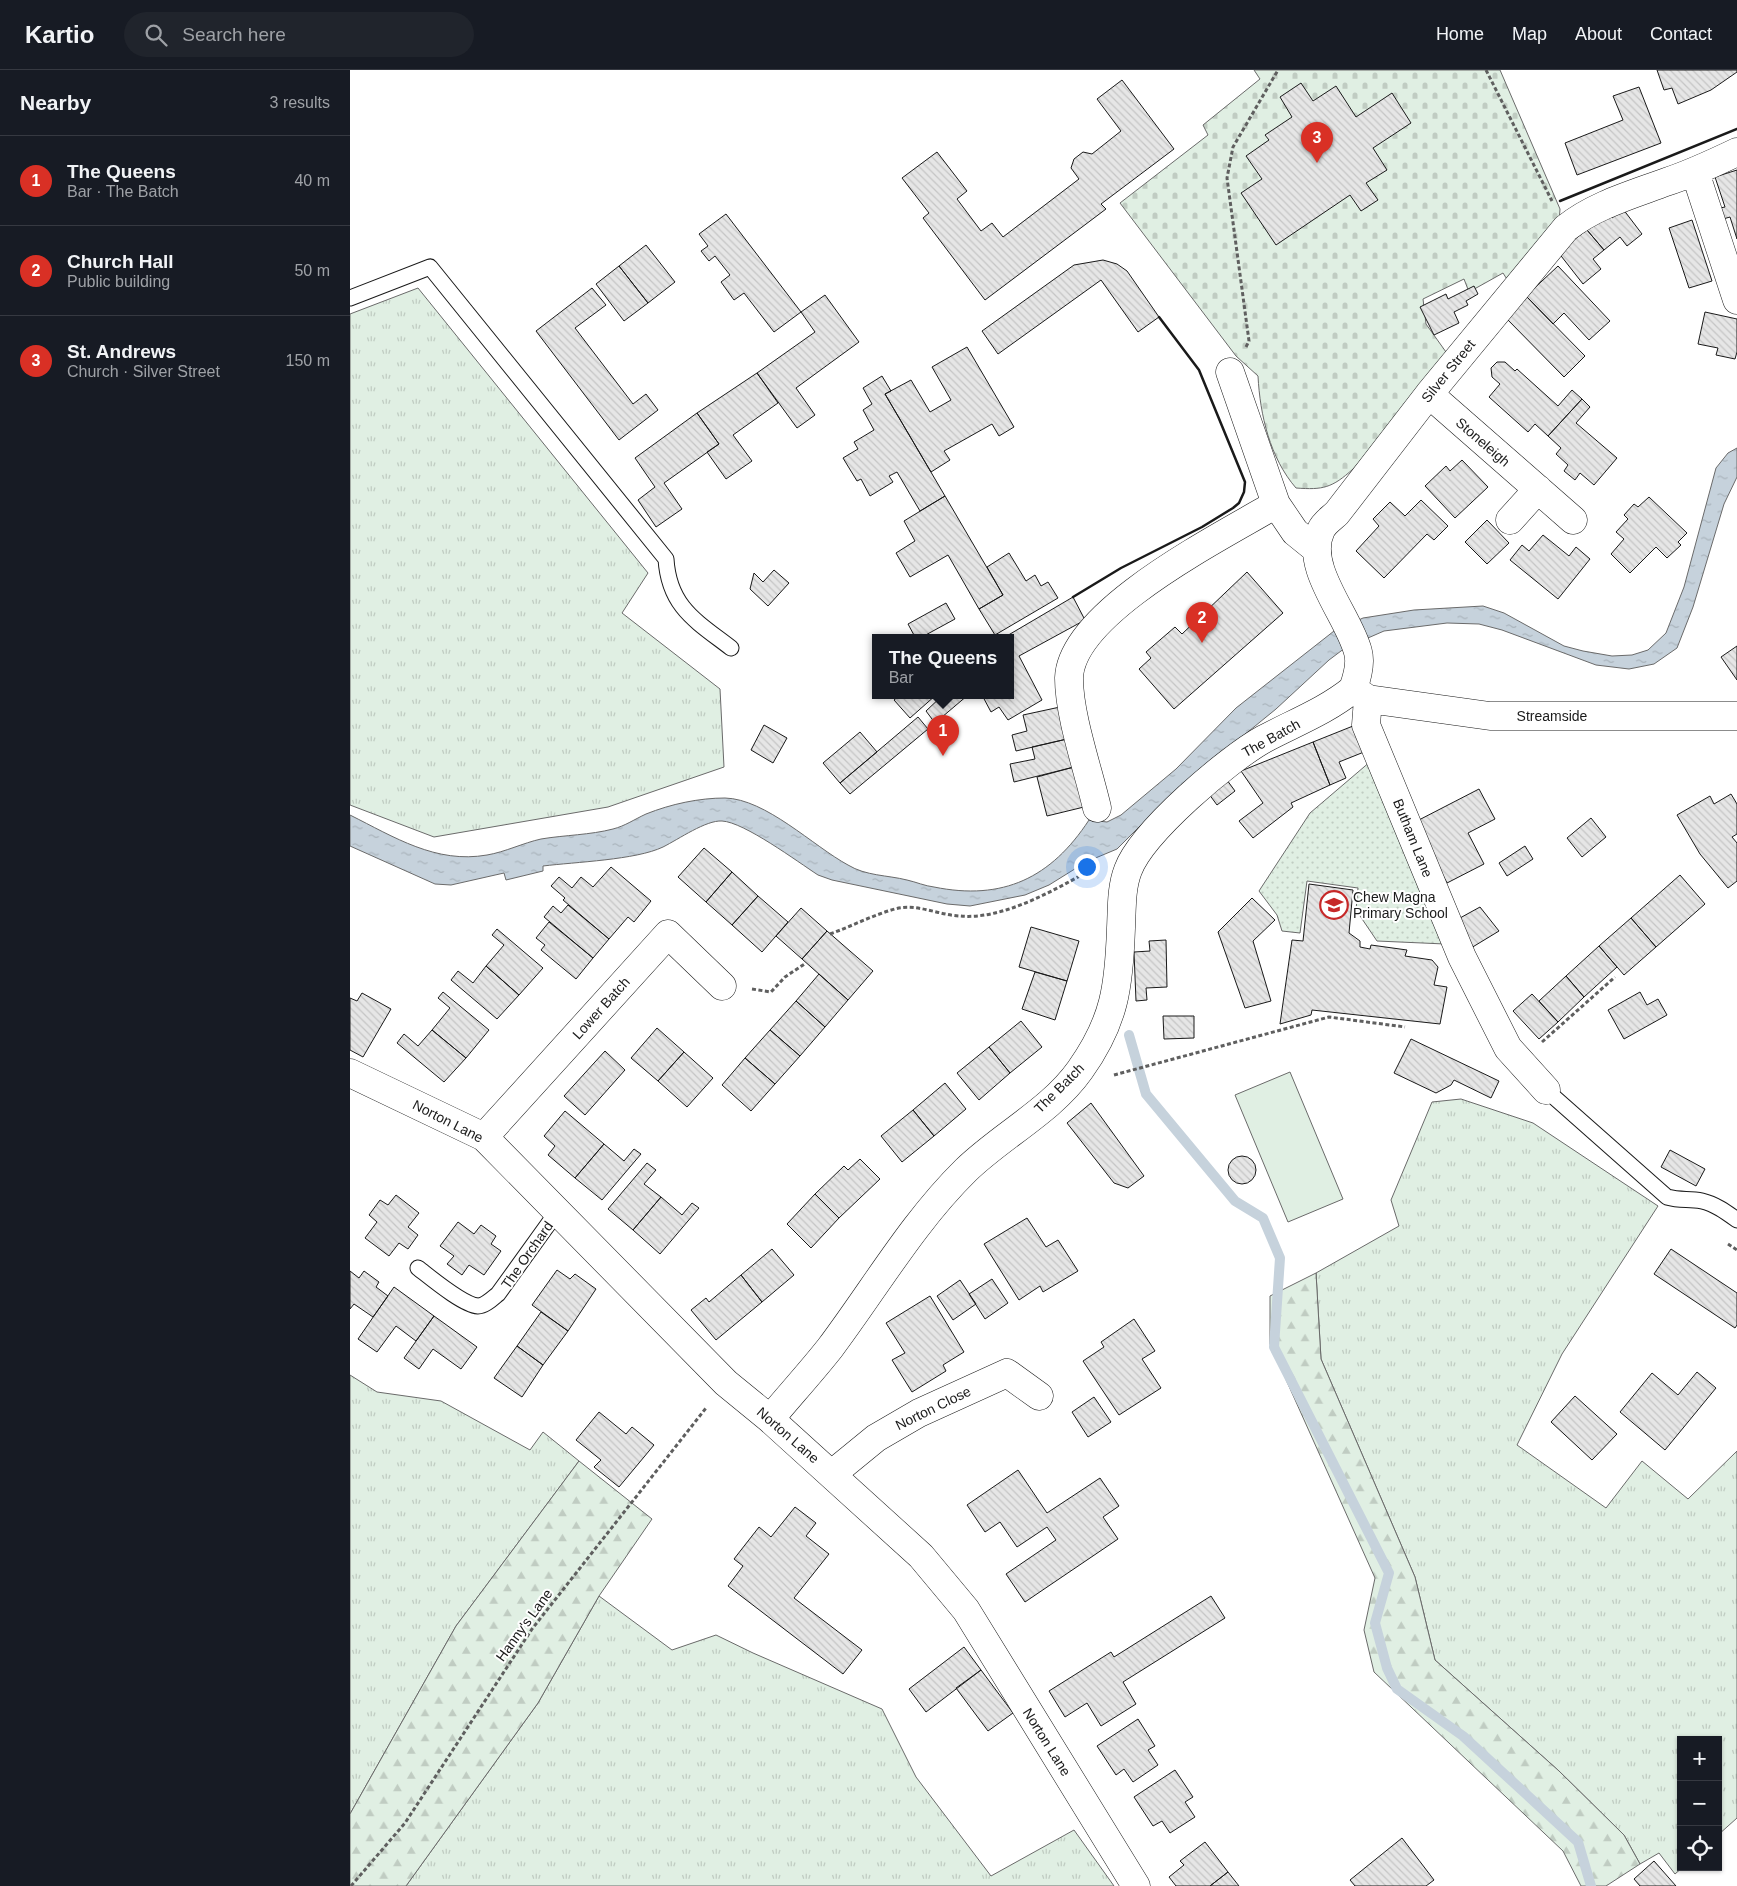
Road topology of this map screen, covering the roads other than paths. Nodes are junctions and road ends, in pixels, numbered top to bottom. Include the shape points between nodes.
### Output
1 (1737, 152) edge
2 (1695, 172) junction
3 (350, 298) edge
4 (1737, 300) edge
5 (1230, 372) road end
6 (1429, 394) junction
7 (1538, 489) junction
8 (1276, 504) junction
9 (1510, 520) dead end
10 (1573, 520) dead end
11 (1316, 549) junction
12 (731, 648) dead end
13 (1361, 694) junction
14 (1737, 716) edge
15 (1097, 808) dead end
16 (722, 986) road end
17 (350, 1073) edge
18 (1546, 1090) joint
19 (484, 1137) junction
20 (557, 1212) junction
21 (1737, 1220) edge
22 (418, 1268) dead end
23 (1039, 1396) dead end
24 (770, 1419) junction
25 (832, 1474) junction
26 (1136, 1886) edge

1 - 2 street, Silver Street
2 - 4 street
2 - 6 street, Silver Street via 1600,207 1582,215 1566,228
3 - 12 lane via 430,267 666,559 668,580 678,602
5 - 8 street
6 - 7 street, Stoneleigh
6 - 11 street, Silver Street via 1321,529
7 - 9 street
7 - 10 street, Stoneleigh
8 - 11 street via 1295,532
8 - 15 street via 1139,587 1088,633 1069,676 1071,701
11 - 13 street via 1324,578 1358,653 1357,676
13 - 14 street, Streamside via 1490,716
13 - 18 street, Butham Lane via 1366,725 1455,939 1508,1048
13 - 24 street, The Batch via 1262,740 1229,762 1176,808 1138,852 1128,869 1123,891 1119,979 1111,1015 1094,1050 1078,1073 1049,1102 967,1169 923,1218 829,1349
16 - 19 street, Lower Batch via 668,934
17 - 19 street, Norton Lane
18 - 21 lane via 1667,1197 1715,1205
19 - 20 street, Norton Lane
20 - 22 lane, The Orchard via 498,1294 488,1302 478,1306 464,1301
20 - 24 street, Norton Lane via 726,1383
23 - 25 street, Norton Close via 1007,1373 919,1413 876,1438
24 - 25 street, Norton Lane
25 - 26 street, Norton Lane via 920,1556 966,1610

